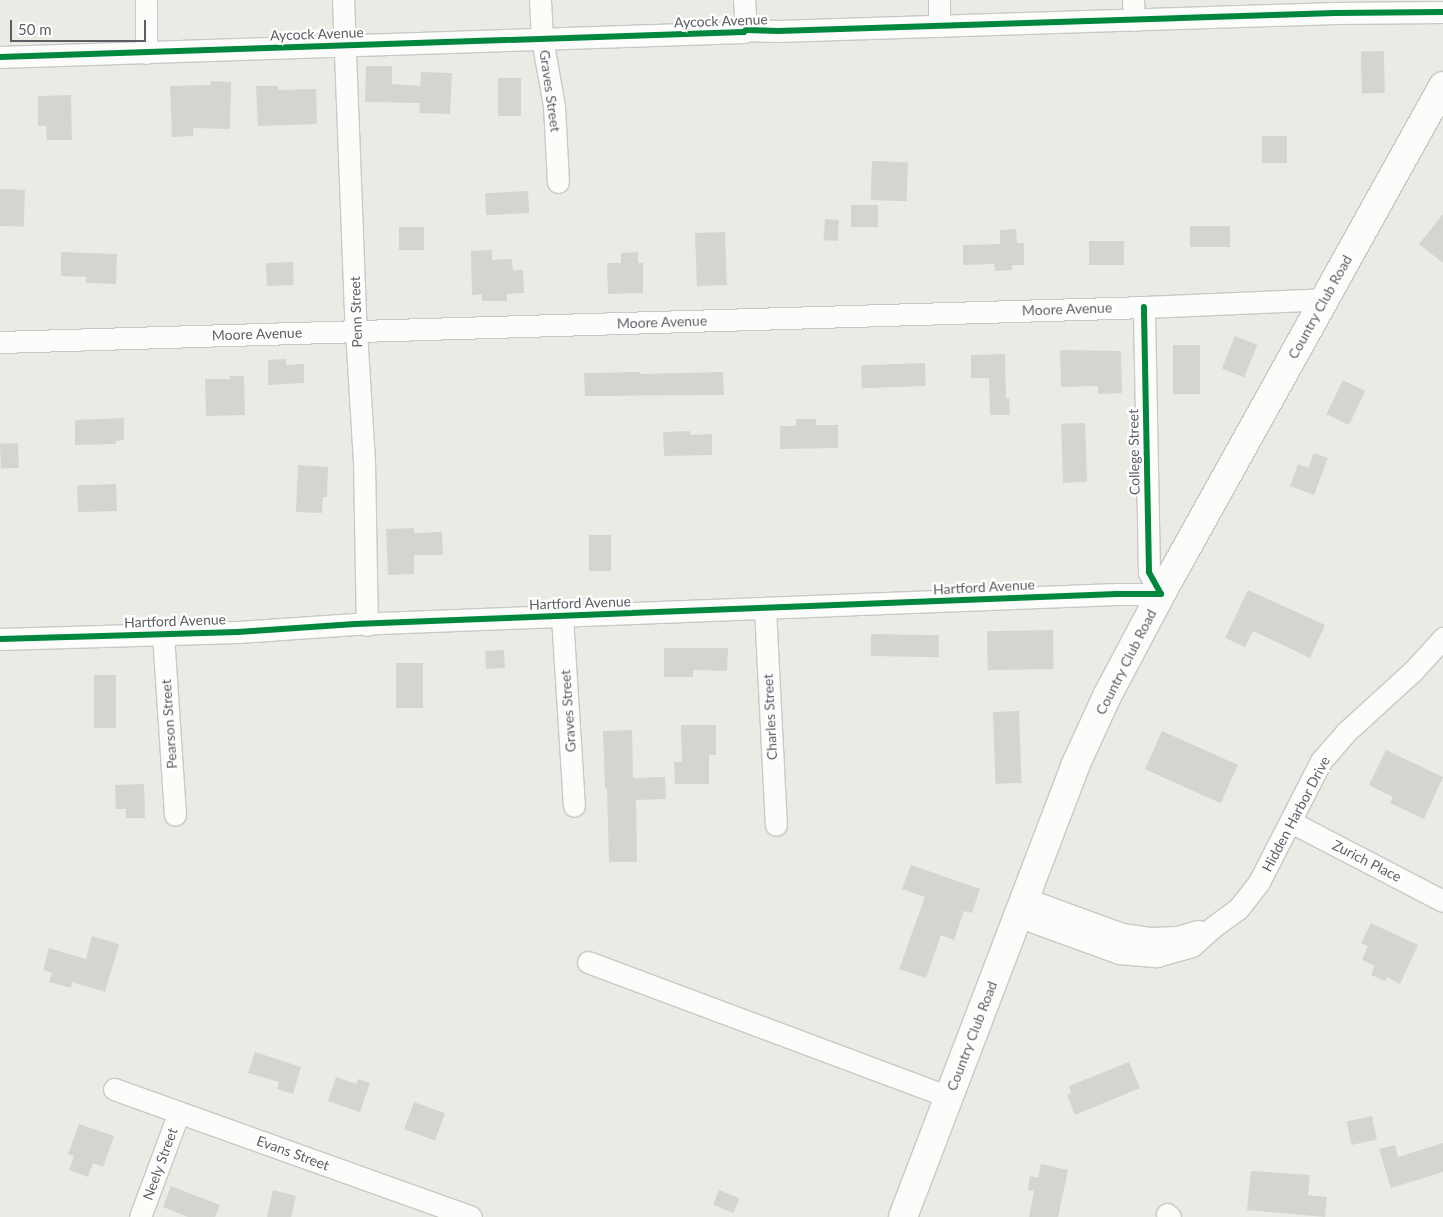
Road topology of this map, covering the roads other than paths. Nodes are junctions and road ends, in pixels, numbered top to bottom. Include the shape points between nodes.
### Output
1 (146, 0) edge
2 (343, 0) edge
3 (540, 0) edge
4 (744, 0) edge
5 (938, 0) edge
6 (1335, 6) edge
7 (1134, 10) edge
8 (1443, 12) edge
9 (939, 26) junction
10 (746, 30) junction
11 (542, 39) junction
12 (345, 45) junction
13 (146, 53) junction
14 (0, 58) edge
15 (1443, 86) edge
16 (558, 182) dead end
17 (1324, 299) junction
18 (1144, 307) junction
19 (356, 331) junction
20 (0, 342) edge
21 (1161, 594) junction
22 (765, 609) junction
23 (562, 616) junction
24 (367, 625) junction
25 (164, 634) junction
26 (1443, 638) edge
27 (0, 639) edge
28 (574, 806) dead end
29 (175, 815) dead end
30 (1290, 822) junction
31 (776, 825) dead end
32 (1443, 901) edge
33 (1020, 907) junction
34 (588, 962) dead end
35 (114, 1089) dead end
36 (949, 1097) junction
37 (179, 1112) junction
38 (140, 1217) edge
39 (471, 1217) edge
40 (903, 1217) edge

1 - 13 street
2 - 12 street, Penn Street
3 - 11 street, Graves Street
4 - 10 street
5 - 9 street
6 - 7 street, Aycock Avenue
6 - 8 street, Aycock Avenue
7 - 9 street, Aycock Avenue
9 - 10 street, Aycock Avenue
10 - 11 street, Aycock Avenue
11 - 12 street, Aycock Avenue
11 - 16 street, Graves Street via 554,106
12 - 13 street, Aycock Avenue
12 - 19 street, Penn Street
13 - 14 street, Aycock Avenue
15 - 17 street, Country Club Road
17 - 18 street, Moore Avenue
17 - 21 street, Country Club Road
18 - 19 street, Moore Avenue
18 - 21 street, College Street via 1149,572
19 - 20 street, Moore Avenue
19 - 24 street, Penn Street via 364,461
21 - 22 street, Hartford Avenue
21 - 33 street, Country Club Road via 1107,696 1075,766
22 - 23 street, Hartford Avenue
22 - 31 street, Charles Street
23 - 24 street, Hartford Avenue
23 - 28 street, Graves Street
24 - 25 street, Hartford Avenue
25 - 27 street, Hartford Avenue
25 - 29 street, Pearson Street
26 - 30 street, Hidden Harbor Drive via 1413,671 1339,740 1322,761
30 - 32 street, Zurich Place
30 - 33 street, Hidden Harbor Drive via 1259,882 1238,909 1192,946 1157,956 1119,953
33 - 36 street, Country Club Road
34 - 36 street
35 - 37 street, Evans Street
36 - 40 street, Country Club Road
37 - 38 street, Neely Street
37 - 39 street, Evans Street

